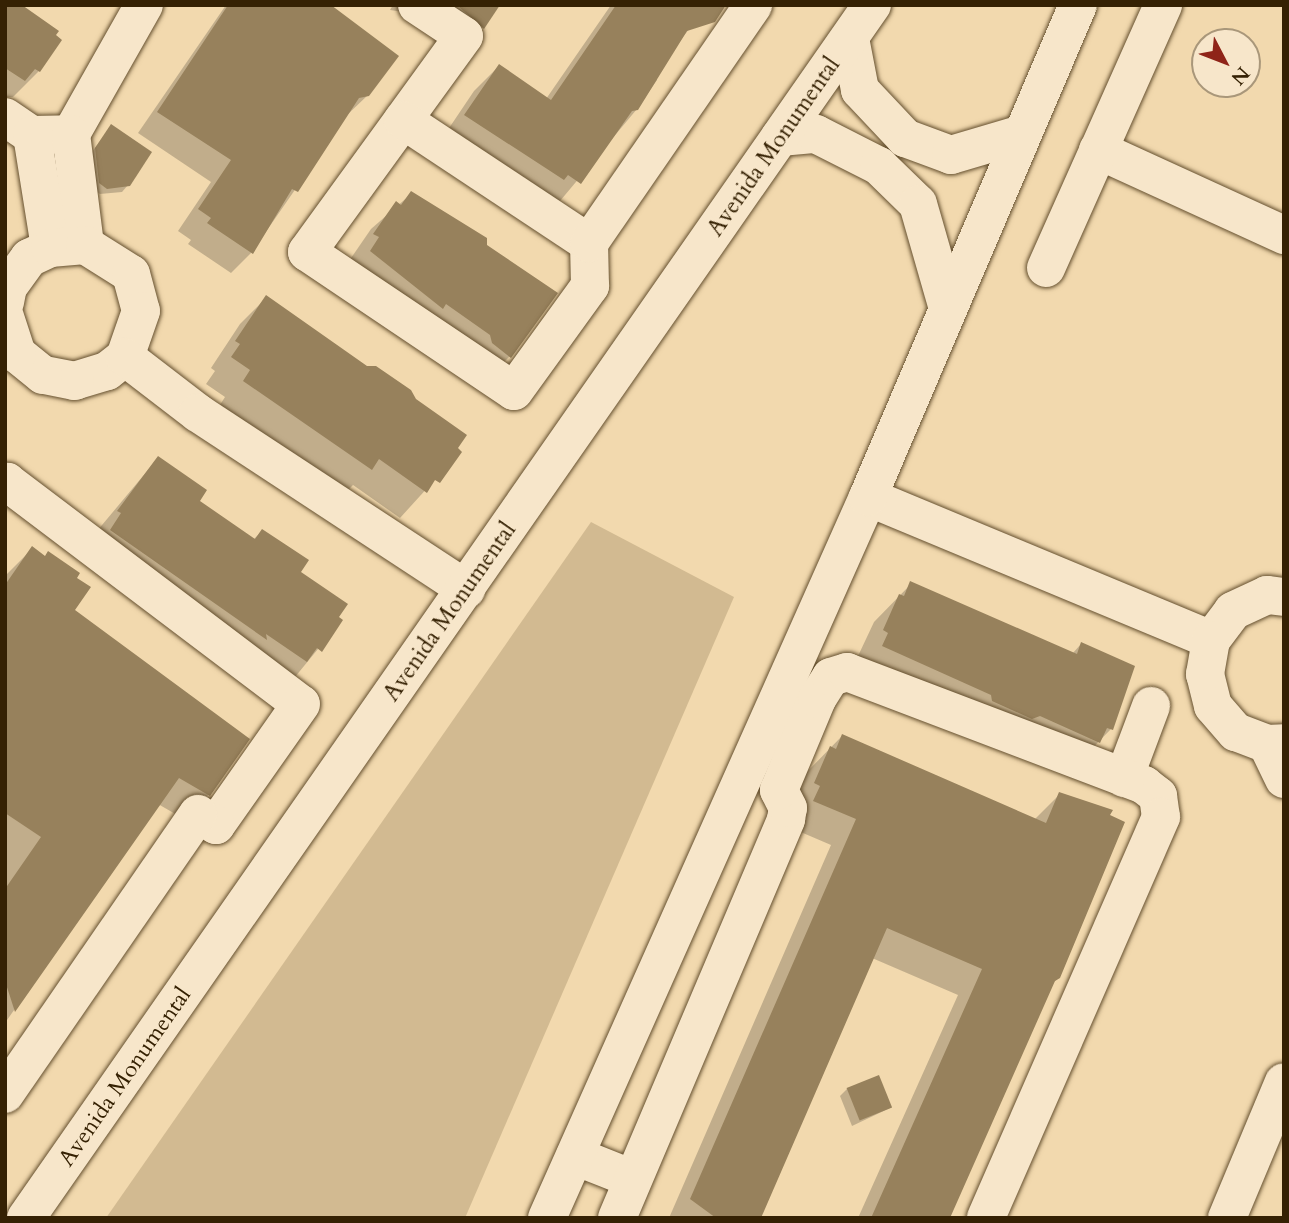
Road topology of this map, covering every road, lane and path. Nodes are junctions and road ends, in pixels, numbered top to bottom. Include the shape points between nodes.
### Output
1 (144, 5) edge
2 (417, 5) edge
3 (753, 5) edge
4 (872, 5) edge
5 (1078, 5) edge
6 (1163, 5) edge
7 (850, 37) junction
8 (403, 120) junction
9 (18, 126) edge
10 (71, 134) junction
11 (1022, 134) junction
12 (780, 137) junction
13 (1098, 150) junction
14 (1284, 235) edge
15 (589, 243) junction
16 (67, 247) junction
17 (1046, 268) dead end
18 (5, 302) edge
19 (947, 305) junction
20 (7, 336) edge
21 (125, 357) junction
22 (5, 485) edge
23 (868, 497) junction
24 (467, 589) junction
25 (1284, 597) edge
26 (1211, 640) junction
27 (1150, 706) dead end
28 (1276, 744) edge
29 (1124, 778) junction
30 (1284, 779) edge
31 (1284, 1082) edge
32 (5, 1094) edge
33 (575, 1156) junction
34 (633, 1179) junction
35 (31, 1214) edge
36 (556, 1215) edge
37 (617, 1218) edge
38 (986, 1218) edge
39 (1227, 1218) edge

1 - 10 street
2 - 8 street via 464,36
3 - 15 street
4 - 7 street, Avenida Monumental
5 - 11 street
6 - 13 street
7 - 11 street via 860,90 905,138 951,155
7 - 12 street, Avenida Monumental
8 - 15 street
8 - 15 street via 307,252 514,391 590,286
9 - 10 street
9 - 16 street
10 - 16 street
11 - 19 street
12 - 19 street via 816,134 879,166 918,204
12 - 24 street, Avenida Monumental
13 - 14 street
13 - 17 street
16 - 18 street via 29,258 8,287
16 - 21 street via 131,274 141,312
19 - 23 street
20 - 21 street via 43,374 75,381 107,371
21 - 24 street via 198,413
22 - 32 street via 7,482 301,704 216,825 198,814
23 - 26 street
23 - 33 street
24 - 35 street, Avenida Monumental
25 - 26 street via 1268,596 1233,611
26 - 28 street via 1205,674 1213,706 1236,732
27 - 29 street
28 - 30 street
29 - 34 street via 847,672 831,677 779,790 788,808 776,845
29 - 38 street via 1158,796 1161,817
31 - 39 street
33 - 34 street
33 - 36 street
34 - 37 street

